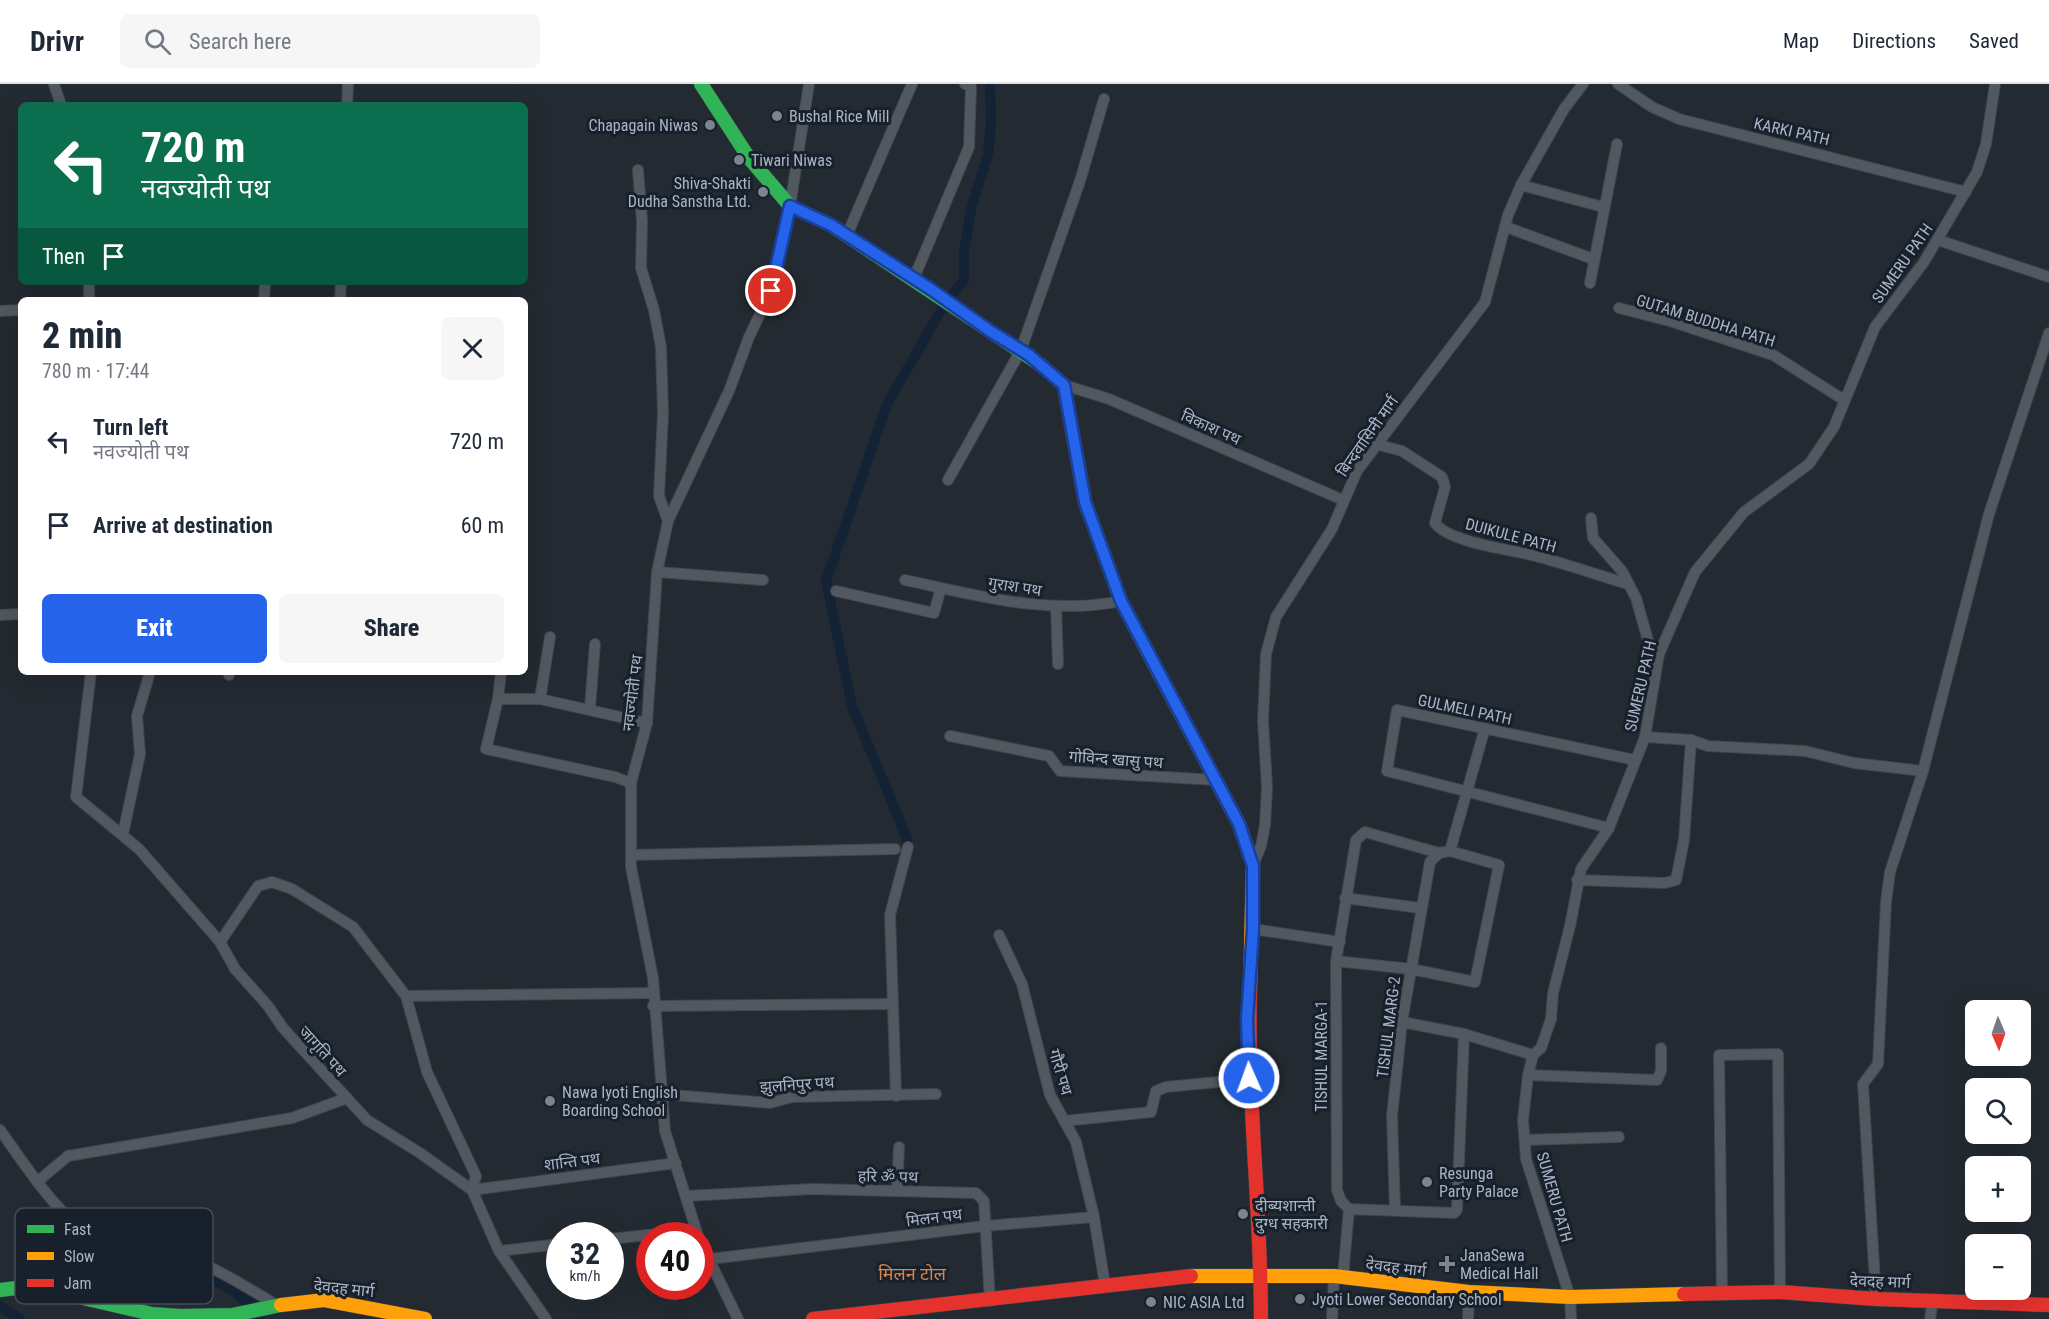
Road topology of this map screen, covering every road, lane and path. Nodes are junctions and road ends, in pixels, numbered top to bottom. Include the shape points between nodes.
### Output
1 (54, 84) edge
2 (348, 84) edge
3 (701, 84) edge
4 (809, 84) edge
5 (912, 84) edge
6 (965, 84) edge
7 (1583, 84) edge
8 (1618, 84) edge
9 (1995, 84) edge
10 (1104, 99) dead end
11 (60, 102) edge
12 (346, 102) edge
13 (1617, 144) dead end
14 (638, 170) dead end
15 (1521, 185) junction
16 (1966, 192) junction
17 (790, 206) junction
18 (1603, 207) junction
19 (1506, 227) junction
20 (847, 235) junction
21 (1938, 240) junction
22 (1593, 259) junction
23 (2049, 277) edge
24 (914, 278) junction
25 (1590, 282) dead end
26 (1619, 308) dead end
27 (18, 310) edge
28 (0, 312) edge
29 (2049, 333) edge
30 (1021, 350) junction
31 (1064, 385) junction
32 (1844, 400) junction
33 (1379, 445) junction
34 (948, 480) dead end
35 (1343, 500) junction
36 (1591, 518) dead end
37 (668, 521) junction
38 (657, 572) junction
39 (763, 580) dead end
40 (905, 580) dead end
41 (1628, 584) junction
42 (941, 588) junction
43 (836, 591) dead end
44 (1121, 601) junction
45 (1056, 606) junction
46 (18, 614) edge
47 (0, 615) edge
48 (550, 637) dead end
49 (595, 644) dead end
50 (1659, 654) junction
51 (1059, 664) dead end
52 (91, 675) edge
53 (149, 675) edge
54 (501, 675) edge
55 (498, 699) junction
56 (540, 699) junction
57 (590, 708) junction
58 (647, 723) junction
59 (1485, 728) junction
60 (950, 736) dead end
61 (1645, 736) junction
62 (1691, 740) junction
63 (1635, 760) junction
64 (1923, 771) junction
65 (1217, 780) junction
66 (631, 783) junction
67 (1466, 790) junction
68 (1609, 828) junction
69 (123, 834) junction
70 (908, 847) dead end
71 (895, 849) dead end
72 (1444, 852) junction
73 (631, 855) junction
74 (1253, 866) junction
75 (1577, 880) junction
76 (1345, 898) junction
77 (1420, 908) junction
78 (1253, 929) junction
79 (999, 935) dead end
80 (220, 942) junction
81 (1341, 942) junction
82 (1336, 961) junction
83 (1411, 969) junction
84 (652, 993) junction
85 (406, 996) junction
86 (891, 1004) junction
87 (653, 1006) junction
88 (1402, 1022) junction
89 (1464, 1034) junction
90 (1661, 1048) dead end
91 (1533, 1055) junction
92 (1528, 1075) junction
93 (1249, 1078) junction
94 (661, 1094) junction
95 (936, 1094) dead end
96 (896, 1096) junction
97 (347, 1098) junction
98 (1064, 1121) junction
99 (0, 1130) edge
100 (1619, 1137) dead end
101 (1526, 1140) junction
102 (899, 1147) dead end
103 (676, 1163) junction
104 (37, 1182) junction
105 (472, 1190) junction
106 (897, 1191) junction
107 (687, 1196) junction
108 (61, 1208) edge
109 (1349, 1209) junction
110 (1395, 1209) junction
111 (1094, 1216) junction
112 (693, 1222) edge
113 (985, 1226) junction
114 (546, 1246) edge
115 (500, 1251) junction
116 (714, 1259) edge
117 (714, 1268) edge
118 (213, 1270) edge
119 (1261, 1274) junction
120 (1338, 1276) junction
121 (1105, 1285) junction
122 (15, 1287) edge
123 (0, 1290) edge
124 (1470, 1292) junction
125 (1722, 1292) junction
126 (1780, 1292) junction
127 (1570, 1297) junction
128 (1876, 1299) junction
129 (1934, 1299) junction
130 (990, 1300) junction
131 (93, 1304) edge
132 (2049, 1305) edge
133 (278, 1307) junction
134 (121, 1313) edge
135 (425, 1319) edge
136 (546, 1319) edge
137 (738, 1319) edge
138 (813, 1319) edge
139 (1261, 1319) edge
140 (1332, 1319) edge
141 (1468, 1319) edge
142 (1571, 1319) edge
143 (1930, 1319) edge

1 - 11 street
2 - 12 street
3 - 17 main road via 748,158
4 - 17 street, नवज्योती पथ
5 - 20 street
6 - 24 street via 971,87 969,147
7 - 15 street, बिन्दवासिनी मार्ग via 1564,109
8 - 16 street, KARKI PATH via 1652,107 1679,119
9 - 16 street, SUMERU PATH via 1986,144
10 - 30 street via 1077,192
13 - 18 street
14 - 37 street via 641,268 661,347 659,496
15 - 18 street
15 - 19 street, बिन्दवासिनी मार्ग
16 - 21 street, SUMERU PATH
17 - 20 main road
17 - 37 street, नवज्योती पथ via 769,297
18 - 22 street
19 - 22 street
19 - 33 street, बिन्दवासिनी मार्ग via 1485,302
20 - 24 main road
21 - 23 street
21 - 32 street, SUMERU PATH via 1875,327
22 - 25 street
24 - 30 main road
26 - 32 street, GUTAM BUDDHA PATH via 1773,354
27 - 28 street
29 - 64 street via 1989,514
30 - 31 main road
30 - 34 street
31 - 35 street, विकाश पथ via 1109,399
31 - 44 main road via 1085,502
32 - 50 street, SUMERU PATH via 1834,426 1809,464 1744,512 1695,572
33 - 35 street, बिन्दवासिनी मार्ग via 1357,471
33 - 41 street, DUIKULE PATH via 1402,451 1443,477 1445,487 1435,523 1439,530 1480,545 1537,556
35 - 74 street, बिन्दवासिनी मार्ग via 1332,529 1284,602 1270,634 1263,720 1266,809 1261,846
36 - 41 street via 1593,538 1608,552
37 - 38 street, नवज्योती पथ
38 - 39 street
38 - 58 street, नवज्योती पथ
40 - 42 street, गुराश पथ
41 - 50 street via 1649,644
42 - 43 street via 934,613
42 - 45 street, गुराश पथ via 1022,604
44 - 45 street, गुराश पथ
44 - 65 main road
45 - 51 street
46 - 47 street
48 - 56 street
49 - 57 street
50 - 61 street, SUMERU PATH
52 - 69 street, जागृति पथ via 76,797
53 - 69 street via 137,716 140,754
54 - 55 street
55 - 56 street
55 - 66 street via 486,749
56 - 57 street
57 - 58 street
58 - 66 street, नवज्योती पथ
59 - 63 street, GULMELI PATH
59 - 67 street, TISHUL MARG-2
59 - 67 street, GULMELI PATH via 1397,710 1387,771
60 - 65 street, गोविन्द खासु पथ via 1049,756 1060,771
61 - 62 street
61 - 63 street, SUMERU PATH
62 - 64 street via 1708,746 1805,751 1854,763
62 - 75 street via 1684,840 1676,880
63 - 68 street, SUMERU PATH
64 - 128 street via 1888,886 1878,1064 1863,1084
65 - 74 main road via 1239,824
66 - 73 street, नवज्योती पथ
67 - 68 street, GULMELI PATH
67 - 72 street, TISHUL MARG-2
68 - 75 street, SUMERU PATH
69 - 80 street, जागृति पथ
70 - 86 street via 890,915
71 - 73 street
72 - 76 street, TISHUL MARGA-1 via 1365,832 1356,840
72 - 77 street, TISHUL MARG-2 via 1430,862
72 - 83 street via 1499,865 1475,982
73 - 84 street, नवज्योती पथ
74 - 78 main road
75 - 91 street, SUMERU PATH via 1551,1019 1541,1048
76 - 77 street
76 - 81 street, TISHUL MARGA-1
77 - 83 street, TISHUL MARG-2
78 - 81 street
78 - 93 main road via 1247,1020
79 - 98 street, गौरी पथ via 1022,984 1050,1095
80 - 85 street via 258,886 272,882 292,889 353,927
80 - 97 street, जागृति पथ via 235,969 283,1028
81 - 82 street, TISHUL MARGA-1
82 - 83 street
82 - 109 street, TISHUL MARGA-1 via 1337,1190
83 - 88 street, TISHUL MARG-2
84 - 85 street
84 - 87 street, नवज्योती पथ
85 - 105 street via 427,1072 476,1176
86 - 87 street
86 - 96 street
87 - 94 street, नवज्योती पथ
88 - 89 street
88 - 110 street, TISHUL MARG-2 via 1392,1116
89 - 91 street
89 - 110 street via 1457,1210 1454,1213
90 - 92 street via 1657,1080
91 - 92 street, SUMERU PATH
92 - 101 street, SUMERU PATH via 1523,1120
93 - 98 street via 1166,1087 1156,1091 1151,1112
93 - 119 main road
94 - 96 street, झुलनिपुर पथ via 770,1103 792,1097
94 - 103 street, नवज्योती पथ via 665,1131
95 - 96 street, झुलनिपुर पथ
97 - 104 street via 292,1118 68,1156
97 - 105 street, जागृति पथ via 367,1119
98 - 111 street, गौरी पथ via 1076,1142
99 - 104 street
100 - 101 street
101 - 127 street, SUMERU PATH via 1526,1159 1536,1195
102 - 106 street
103 - 105 street, शान्ति पथ
103 - 107 street, नवज्योती पथ
104 - 108 street
105 - 115 street, जागृति पथ
106 - 107 street, हरि ॐ पथ via 812,1189
106 - 113 street, हरि ॐ पथ via 976,1193 984,1201
107 - 112 street, नवज्योती पथ
109 - 110 street
109 - 120 street
111 - 113 street, मिलन पथ
111 - 121 street
113 - 116 street, मिलन पथ
113 - 130 street, हरि ॐ पथ
114 - 115 street
115 - 136 street, जागृति पथ
117 - 137 street
118 - 133 street
119 - 120 main road, देवदह मार्ग
119 - 121 main road, देवदह मार्ग
119 - 139 main road
120 - 124 main road, देवदह मार्ग
120 - 140 street
121 - 130 main road, देवदह मार्ग
122 - 123 main road, देवदह मार्ग
124 - 127 main road, देवदह मार्ग
124 - 141 street
125 - 126 main road, देवदह मार्ग
125 - 126 street via 1719,1055 1778,1054
125 - 127 main road, देवदह मार्ग
126 - 128 main road, देवदह मार्ग
127 - 142 street, SUMERU PATH
128 - 129 main road, देवदह मार्ग
129 - 132 main road, देवदह मार्ग
129 - 143 street
130 - 138 main road, देवदह मार्ग
131 - 134 main road, देवदह मार्ग
133 - 134 main road, देवदह मार्ग via 180,1316
133 - 135 main road, देवदह मार्ग via 324,1300

